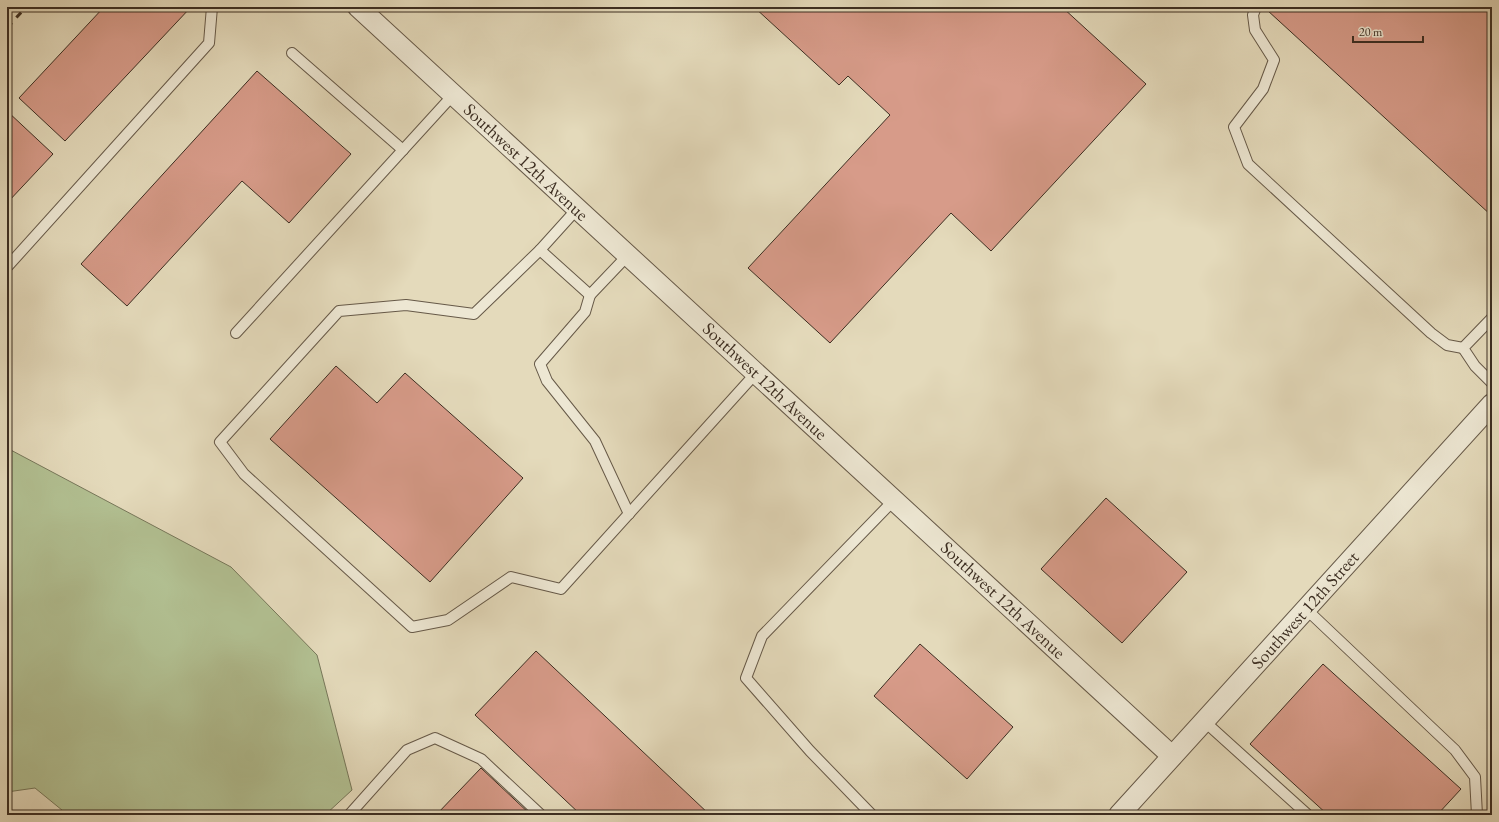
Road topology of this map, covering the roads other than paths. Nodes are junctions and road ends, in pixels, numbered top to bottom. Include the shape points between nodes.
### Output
1 (212, 7) edge
2 (358, 7) edge
3 (1256, 7) edge
4 (292, 53) dead end
5 (453, 95) junction
6 (403, 150) junction
7 (577, 209) junction
8 (540, 250) junction
9 (628, 255) junction
10 (8, 266) dead end
11 (590, 295) junction
12 (1492, 318) edge
13 (236, 333) dead end
14 (1463, 348) junction
15 (756, 373) junction
16 (1492, 383) edge
17 (1492, 404) edge
18 (894, 500) junction
19 (629, 514) junction
20 (1306, 609) junction
21 (1204, 721) junction
22 (1172, 756) junction
23 (349, 815) edge
24 (541, 815) edge
25 (872, 815) edge
26 (1119, 815) edge
27 (1308, 815) edge
28 (1477, 815) edge

1 - 10 lane via 209,43
2 - 5 street, Southwest 12th Avenue
3 - 14 lane via 1253,15 1255,30 1274,60 1263,89 1234,127 1248,164 1431,333 1447,345
4 - 6 lane
5 - 6 lane
5 - 7 street, Southwest 12th Avenue
6 - 13 lane
7 - 8 lane
7 - 9 street, Southwest 12th Avenue
8 - 11 lane
8 - 19 lane via 474,314 406,305 339,311 220,442 244,474 412,627 448,620 511,577 561,589
9 - 11 lane
9 - 15 street, Southwest 12th Avenue
11 - 19 lane via 585,312 540,364 547,381 595,441
12 - 14 lane
14 - 16 lane via 1475,366
15 - 18 street, Southwest 12th Avenue
15 - 19 lane
17 - 20 street, Southwest 12th Street
18 - 22 street, Southwest 12th Avenue
18 - 25 lane via 762,636 746,678 810,751
20 - 21 street, Southwest 12th Street
20 - 28 lane via 1455,750 1475,777
21 - 22 street, Southwest 12th Street
21 - 27 lane
22 - 26 street, Southwest 12th Street
23 - 24 lane via 407,750 435,738 481,759

